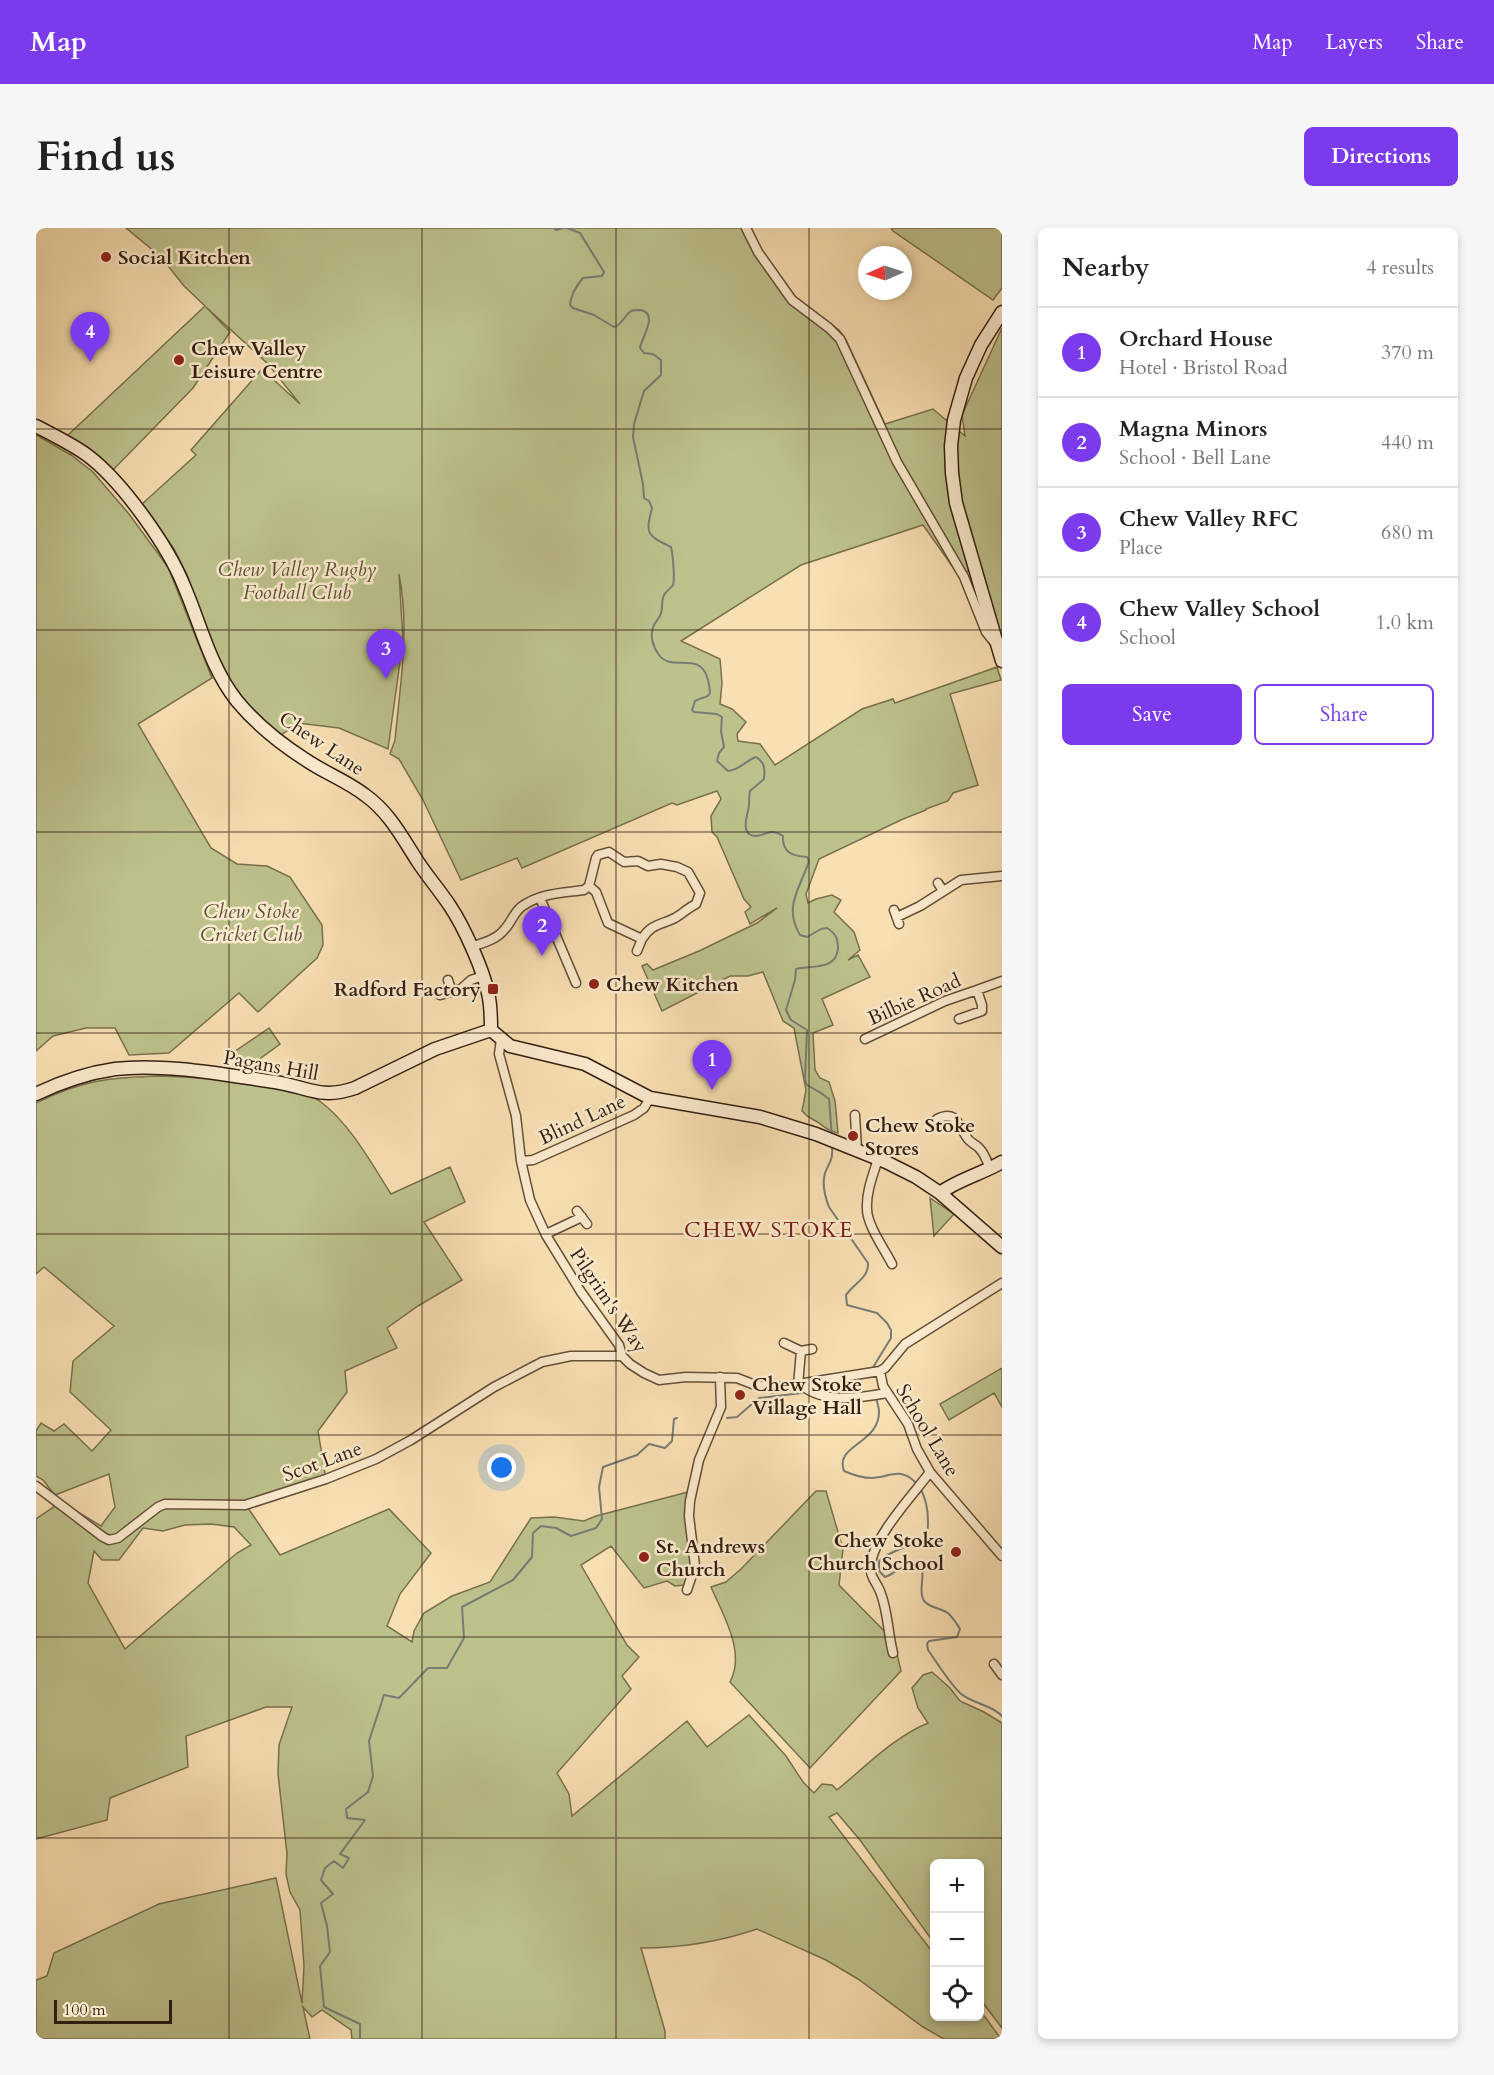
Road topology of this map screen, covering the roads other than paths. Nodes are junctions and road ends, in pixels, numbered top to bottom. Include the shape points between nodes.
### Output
1 (746, 228) edge
2 (1002, 312) edge
3 (36, 426) edge
4 (997, 644) junction
5 (1002, 662) edge
6 (1002, 876) edge
7 (588, 886) junction
8 (540, 898) junction
9 (896, 917) dead end
10 (642, 939) junction
11 (471, 948) junction
12 (638, 951) dead end
13 (483, 976) junction
14 (448, 980) dead end
15 (1002, 981) edge
16 (576, 983) dead end
17 (977, 990) junction
18 (452, 992) junction
19 (440, 995) dead end
20 (959, 1019) dead end
21 (496, 1034) junction
22 (865, 1039) dead end
23 (36, 1094) edge
24 (650, 1098) junction
25 (855, 1114) dead end
26 (937, 1119) dead end
27 (857, 1150) junction
28 (878, 1159) junction
29 (521, 1161) junction
30 (1002, 1162) edge
31 (990, 1169) junction
32 (940, 1193) junction
33 (582, 1218) dead end
34 (546, 1234) junction
35 (1002, 1247) edge
36 (892, 1264) dead end
37 (1002, 1283) edge
38 (784, 1343) dead end
39 (812, 1350) dead end
40 (801, 1351) junction
41 (622, 1356) junction
42 (879, 1371) junction
43 (720, 1377) junction
44 (800, 1385) junction
45 (879, 1394) junction
46 (930, 1472) junction
47 (36, 1486) edge
48 (1002, 1556) edge
49 (687, 1590) dead end
50 (893, 1653) dead end

1 - 4 street via 792,300 840,339 897,462 964,577 991,640
2 - 4 main road via 966,378 951,446 956,503
3 - 11 main road, Chew Lane via 87,455 129,499 172,558 212,660 238,702 272,736 382,809 451,906
4 - 5 main road
6 - 9 street via 968,878 941,887 920,906
7 - 8 street
7 - 10 street via 596,892 608,923
7 - 10 street via 596,858 604,852 624,862 667,864 688,872 700,893 699,900 674,918 647,930
8 - 11 street via 514,913 503,932
8 - 16 street
10 - 12 street
11 - 13 main road, Chew Lane
13 - 18 street
13 - 21 main road, Chew Lane
14 - 18 street
15 - 17 street, Bilbie Road
17 - 20 street via 982,1011
17 - 22 street, Bilbie Road
18 - 19 street
21 - 23 main road, Pagans Hill via 435,1049 342,1093 320,1094 278,1082 169,1069 129,1068 96,1072
21 - 24 main road via 510,1046 585,1064
21 - 29 street, Pilgrim's Way via 516,1116
24 - 27 main road via 760,1117
24 - 29 street, Blind Lane via 634,1115 533,1160
25 - 27 street
26 - 31 street via 944,1115 958,1121 970,1142 985,1154
27 - 28 main road
28 - 32 main road
28 - 36 street via 867,1209
29 - 34 street, Pilgrim's Way via 530,1200
30 - 31 main road
31 - 32 main road
32 - 35 main road
33 - 34 street
34 - 41 street, Pilgrim's Way via 619,1345
37 - 42 street via 905,1344
38 - 40 street
39 - 40 street
40 - 44 street
41 - 43 street, Pilgrim's Way via 659,1380
41 - 47 street, Scot Lane via 571,1356 542,1362 376,1459 245,1505 165,1504 118,1538 109,1540
42 - 44 street, Pilgrim's Way
42 - 45 street, School Lane via 883,1386
43 - 44 street, Pilgrim's Way via 773,1388
43 - 49 street via 722,1407 699,1460 690,1501 695,1566
44 - 45 street via 815,1394 833,1397
45 - 46 street, School Lane via 908,1424
46 - 48 street, School Lane
46 - 50 street via 885,1531 870,1563

